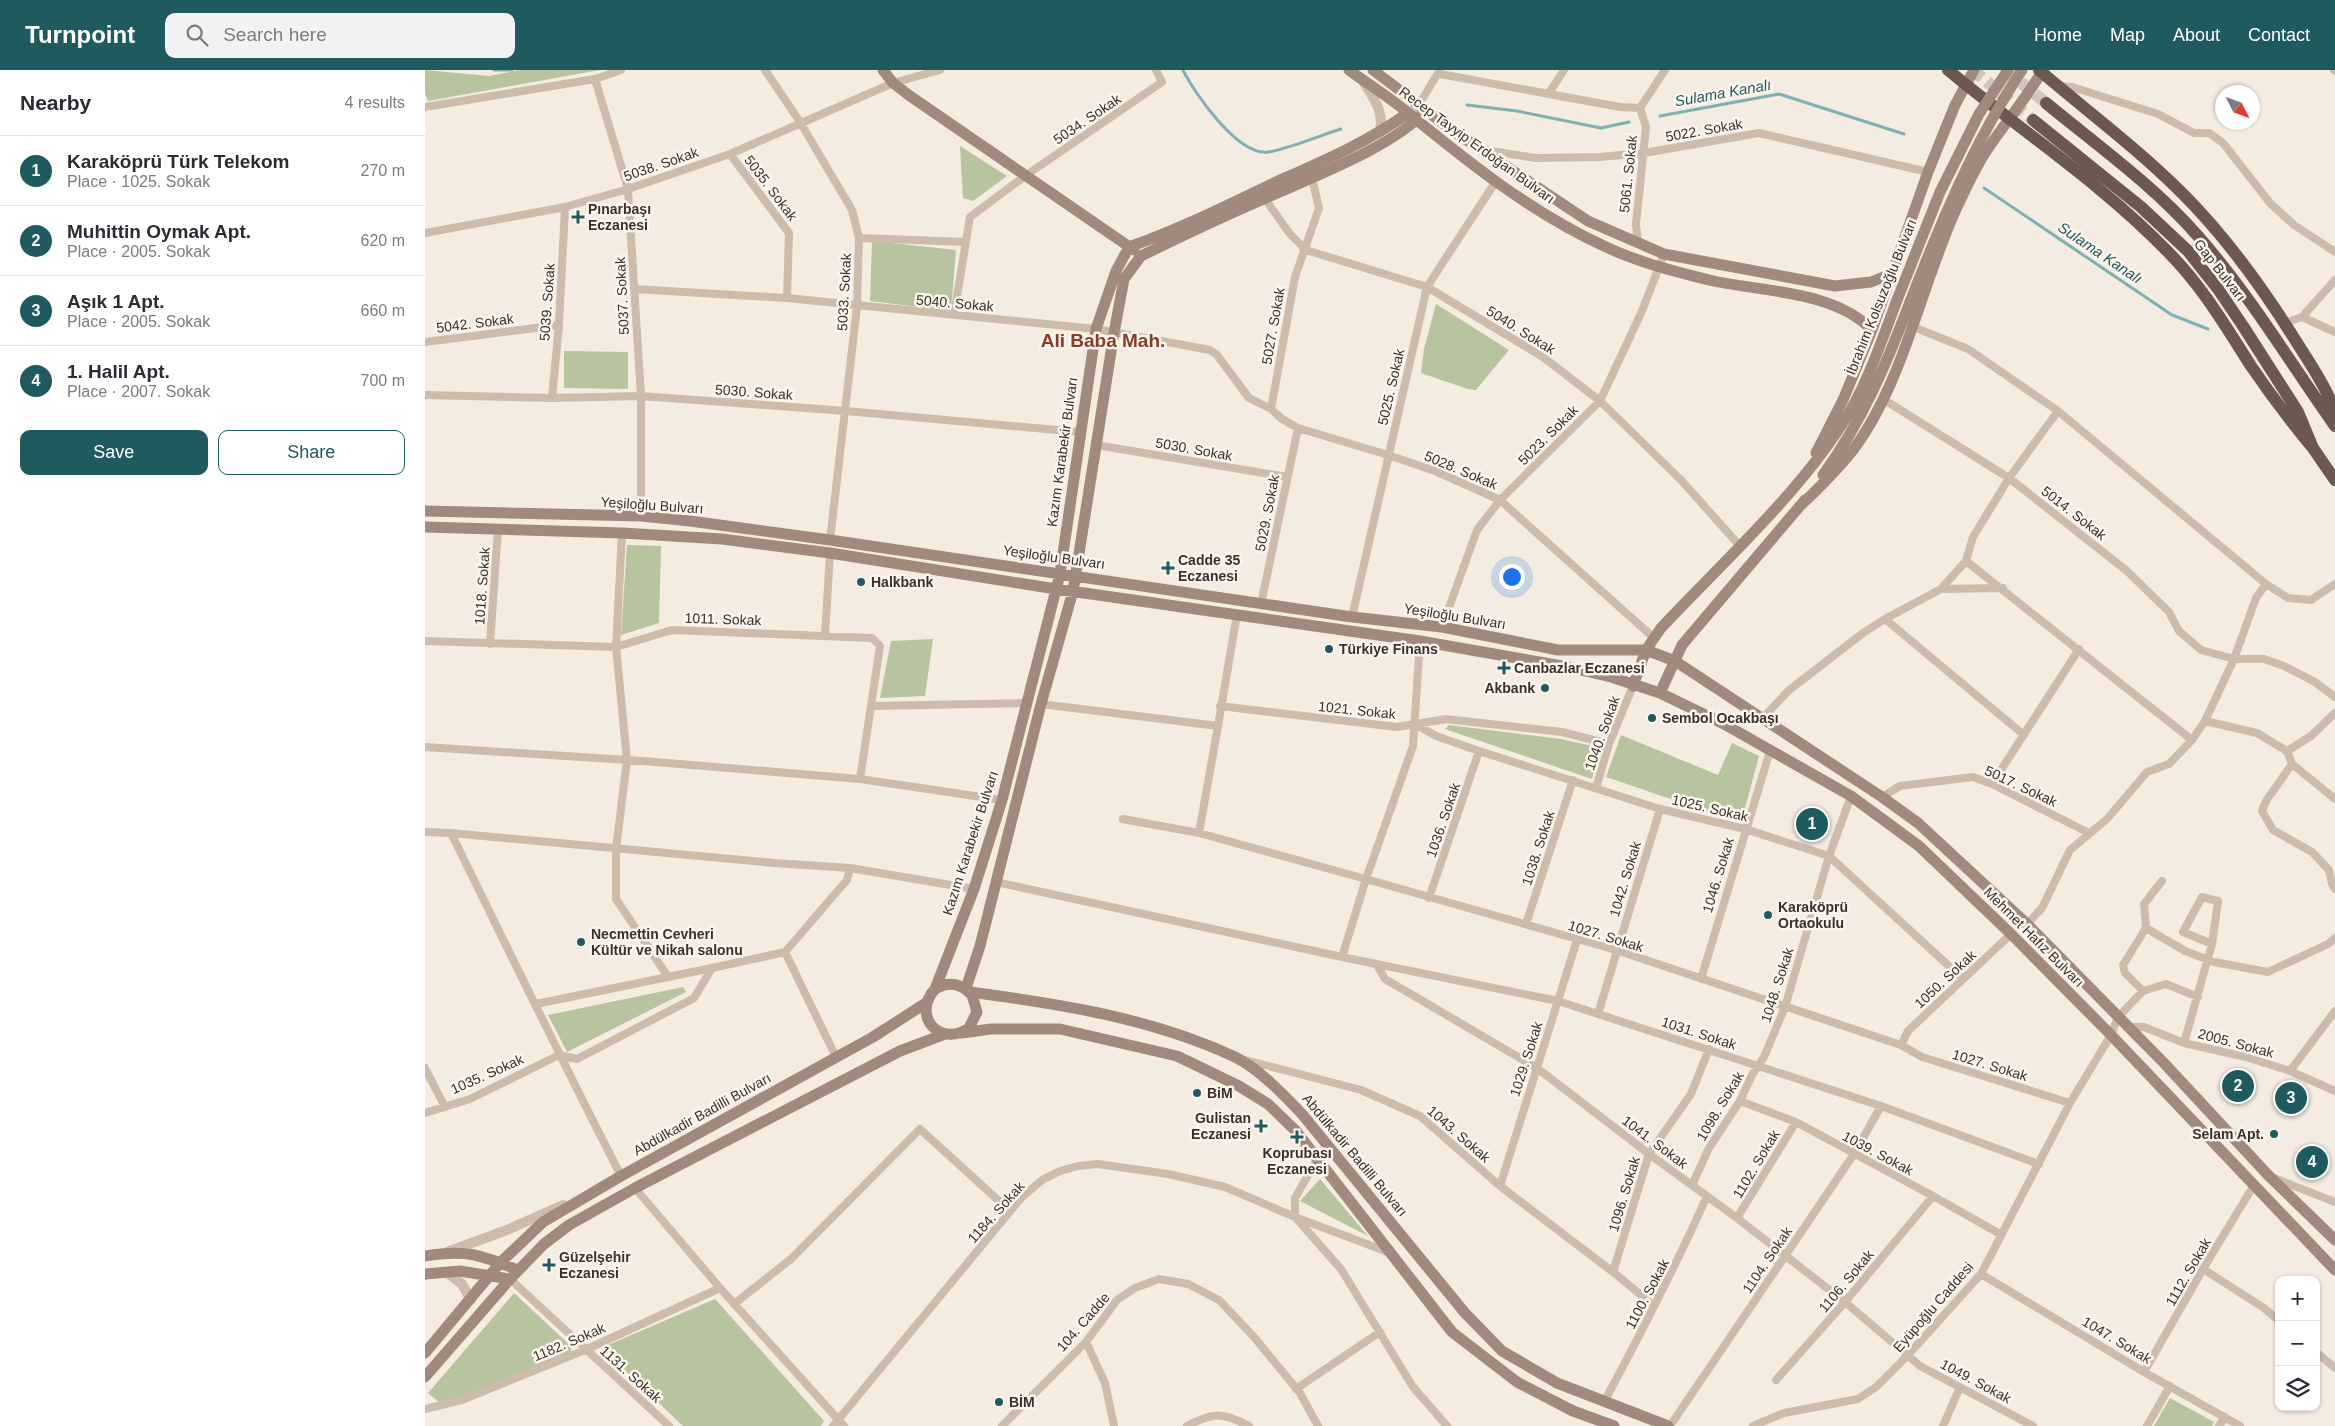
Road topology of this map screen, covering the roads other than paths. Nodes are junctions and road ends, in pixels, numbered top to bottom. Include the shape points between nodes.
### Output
1 (621, 70) edge
2 (765, 70) edge
3 (883, 70) edge
4 (940, 70) edge
5 (1156, 70) edge
6 (1349, 70) edge
7 (1373, 70) edge
8 (1564, 70) edge
9 (1665, 70) edge
10 (1948, 70) edge
11 (1974, 70) edge
12 (2008, 70) edge
13 (2022, 70) edge
14 (2041, 71) edge
15 (1440, 72) edge
16 (595, 79) junction
17 (1363, 80) junction
18 (893, 83) junction
19 (1966, 85) junction
20 (2057, 86) junction
21 (1549, 93) junction
22 (2046, 103) tunnel mouth
23 (425, 107) edge
24 (1422, 108) junction
25 (1640, 108) junction
26 (1412, 117) junction
27 (2009, 119) junction
28 (2033, 120) tunnel mouth
29 (801, 122) junction
30 (1379, 133) junction
31 (1480, 149) junction
32 (1644, 153) junction
33 (730, 154) junction
34 (1928, 172) junction
35 (1025, 176) junction
36 (1312, 178) junction
37 (1496, 181) junction
38 (628, 189) junction
39 (1261, 195) junction
40 (565, 207) junction
41 (425, 233) edge
42 (859, 238) junction
43 (966, 242) junction
44 (1638, 244) junction
45 (1129, 247) junction
46 (1306, 250) junction
47 (2335, 252) edge
48 (1664, 254) junction
49 (1141, 256) junction
50 (1660, 266) junction
51 (1891, 274) junction
52 (2335, 280) edge
53 (1427, 287) junction
54 (634, 289) junction
55 (787, 298) junction
56 (857, 307) junction
57 (954, 315) junction
58 (2302, 317) junction
59 (2285, 323) junction
60 (559, 325) junction
61 (1911, 326) junction
62 (1095, 329) junction
63 (1872, 330) junction
64 (2335, 332) edge
65 (1114, 333) junction
66 (425, 342) edge
67 (425, 395) edge
68 (641, 396) junction
69 (552, 398) junction
70 (1249, 398) joint
71 (1883, 399) junction
72 (1600, 401) junction
73 (1271, 408) junction
74 (846, 411) junction
75 (2058, 411) junction
76 (2335, 411) edge
77 (2335, 426) edge
78 (1298, 428) junction
79 (1080, 432) junction
80 (1096, 445) junction
81 (2313, 448) junction
82 (1389, 455) junction
83 (1814, 461) junction
84 (1287, 477) junction
85 (2009, 478) junction
86 (2335, 480) edge
87 (1501, 500) junction
88 (1801, 505) junction
89 (425, 511) edge
90 (641, 516) junction
91 (425, 527) edge
92 (498, 529) junction
93 (622, 533) junction
94 (830, 540) junction
95 (1739, 545) junction
96 (830, 553) junction
97 (1966, 561) junction
98 (1060, 574) junction
99 (1075, 575) junction
100 (2266, 584) junction
101 (2335, 584) edge
102 (2003, 588) junction
103 (1056, 589) junction
104 (1941, 589) junction
105 (1073, 592) junction
106 (1261, 604) junction
107 (1237, 614) junction
108 (1352, 617) junction
109 (1885, 619) junction
110 (1442, 627) junction
111 (825, 635) junction
112 (1654, 638) junction
113 (425, 641) edge
114 (1420, 642) junction
115 (490, 644) junction
116 (616, 648) junction
117 (2079, 649) junction
118 (1646, 650) junction
119 (2234, 659) junction
120 (1675, 661) junction
121 (1633, 686) junction
122 (1660, 693) junction
123 (2335, 697) edge
124 (1027, 703) junction
125 (1041, 704) junction
126 (871, 706) junction
127 (1220, 706) junction
128 (2335, 713) edge
129 (1762, 719) junction
130 (2205, 721) junction
131 (1415, 724) junction
132 (1218, 726) junction
133 (2024, 734) junction
134 (2192, 740) junction
135 (1609, 744) junction
136 (425, 747) edge
137 (1479, 751) junction
138 (1771, 751) junction
139 (2287, 751) junction
140 (627, 760) junction
141 (2291, 764) junction
142 (859, 779) junction
143 (1573, 780) junction
144 (1992, 784) junction
145 (1596, 788) junction
146 (1851, 796) junction
147 (1882, 797) junction
148 (2335, 799) edge
149 (1002, 800) junction
150 (1660, 809) junction
151 (1123, 819) dead end
152 (1745, 829) junction
153 (425, 832) edge
154 (451, 832) junction
155 (1199, 833) junction
156 (2089, 833) junction
157 (616, 849) junction
158 (1829, 856) junction
159 (850, 868) junction
160 (1366, 879) junction
161 (2162, 881) dead end
162 (996, 882) junction
163 (974, 889) junction
164 (2335, 889) edge
165 (1429, 898) junction
166 (1527, 924) junction
167 (2027, 924) junction
168 (2146, 928) junction
169 (2011, 934) junction
170 (2335, 938) edge
171 (1577, 940) junction
172 (2211, 944) junction
173 (2331, 945) edge
174 (1616, 950) junction
175 (785, 952) junction
176 (1342, 958) junction
177 (2207, 960) junction
178 (1377, 965) junction
179 (712, 968) junction
180 (667, 977) junction
181 (1701, 979) junction
182 (1963, 979) junction
183 (935, 989) junction
184 (968, 990) junction
185 (2143, 991) junction
186 (2198, 997) junction
187 (1558, 1001) junction
188 (926, 1003) junction
189 (536, 1004) junction
190 (1785, 1008) junction
191 (2335, 1010) edge
192 (1598, 1014) junction
193 (2118, 1017) junction
194 (2128, 1027) junction
195 (962, 1032) junction
196 (945, 1034) junction
197 (2111, 1035) junction
198 (2184, 1042) junction
199 (1901, 1045) junction
200 (1709, 1049) junction
201 (559, 1055) junction
202 (836, 1057) junction
203 (1235, 1058) junction
204 (1758, 1067) junction
205 (425, 1068) edge
206 (1537, 1068) junction
207 (2290, 1071) junction
208 (2335, 1091) edge
209 (1740, 1101) junction
210 (2070, 1103) junction
211 (1881, 1106) junction
212 (445, 1107) junction
213 (425, 1113) edge
214 (1796, 1122) junction
215 (1649, 1154) junction
216 (1854, 1154) junction
217 (1318, 1158) junction
218 (2039, 1164) junction
219 (2268, 1175) junction
220 (621, 1176) junction
221 (1692, 1185) junction
222 (2254, 1185) junction
223 (1500, 1186) junction
224 (635, 1188) junction
225 (599, 1189) junction
226 (1707, 1196) junction
227 (1933, 1196) junction
228 (2335, 1202) edge
229 (1010, 1211) junction
230 (1295, 1217) junction
231 (1737, 1218) junction
232 (2001, 1234) junction
233 (2335, 1240) edge
234 (446, 1252) junction
235 (1388, 1252) junction
236 (1785, 1255) junction
237 (425, 1256) edge
238 (500, 1263) junction
239 (2203, 1269) junction
240 (518, 1270) junction
241 (2335, 1270) edge
242 (446, 1272) junction
243 (1613, 1272) junction
244 (425, 1274) edge
245 (1981, 1274) junction
246 (492, 1275) junction
247 (510, 1279) junction
248 (720, 1288) junction
249 (471, 1300) junction
250 (1845, 1302) junction
251 (734, 1304) junction
252 (1653, 1305) junction
253 (2275, 1318) edge
254 (1380, 1332) junction
255 (1086, 1342) junction
256 (585, 1350) junction
257 (425, 1353) edge
258 (2320, 1355) edge
259 (1909, 1356) junction
260 (2335, 1368) edge
261 (2145, 1372) junction
262 (425, 1376) edge
263 (1776, 1380) dead end
264 (2169, 1386) junction
265 (1961, 1387) junction
266 (1296, 1388) junction
267 (1605, 1402) junction
268 (425, 1409) edge
269 (2225, 1417) junction
270 (839, 1424) edge
271 (669, 1426) edge
272 (1002, 1426) edge
273 (1114, 1426) edge
274 (1187, 1426) edge
275 (1249, 1426) edge
276 (1318, 1426) edge
277 (1447, 1426) edge
278 (1614, 1426) edge
279 (1669, 1426) edge
280 (1753, 1426) edge
281 (1943, 1426) edge
282 (2033, 1426) edge
283 (2147, 1426) edge
284 (2219, 1426) edge
285 (2240, 1426) edge

1 - 16 street
2 - 29 street, 5033. Sokak
3 - 18 main road
4 - 18 street, 5038. Sokak
5 - 35 street, 5034. Sokak via 1162,82
6 - 17 main road, Recep Tayyip Erdoğan Bulvarı
7 - 24 main road, Recep Tayyip Erdoğan Bulvarı
8 - 21 street
9 - 25 street
10 - 19 highway
11 - 19 main road
12 - 83 main road, İbrahim Kolsuzoğlu Bulvarı, bridge via 1979,114 1940,192 1873,364 1841,425
13 - 88 main road, İbrahim Kolsuzoğlu Bulvarı, bridge via 1999,104 1947,209 1878,383 1851,433
14 - 20 highway
14 - 27 main road via 2027,98
15 - 21 street
15 - 24 street
16 - 23 street
16 - 38 street, 5037. Sokak
17 - 26 main road, Recep Tayyip Erdoğan Bulvarı
17 - 30 street via 1381,113
18 - 29 street, 5038. Sokak
18 - 35 main road
19 - 27 highway
19 - 34 main road
20 - 47 street via 2072,87 2158,114 2194,133 2209,133 2223,143 2270,203 2294,225
20 - 59 highway via 2183,194 2223,238
21 - 25 street
22 - 77 highway, Gap Bulvarı via 2158,196 2196,234 2265,320
24 - 26 main road
24 - 31 main road, Recep Tayyip Erdoğan Bulvarı
25 - 32 street, 5061. Sokak via 1646,127
26 - 30 main road
26 - 36 main road via 1383,142
26 - 37 main road, Recep Tayyip Erdoğan Bulvarı
27 - 61 main road via 1987,149 1957,207
27 - 81 highway via 2171,254
28 - 81 highway, Gap Bulvarı via 2141,207 2188,251 2218,289 2298,412
29 - 33 street, 5038. Sokak
29 - 42 street, 5033. Sokak via 852,210
30 - 39 main road
31 - 32 street, 5022. Sokak via 1536,158
31 - 44 main road, Recep Tayyip Erdoğan Bulvarı via 1587,221
32 - 34 street, 5022. Sokak via 1759,133
32 - 44 street, 5061. Sokak via 1635,224
33 - 38 street, 5038. Sokak
33 - 55 street, 5035. Sokak via 789,233
34 - 51 main road
35 - 43 street, 5034. Sokak via 970,217
35 - 45 main road
36 - 39 main road
36 - 46 street, 5027. Sokak via 1319,208
37 - 50 main road, Recep Tayyip Erdoğan Bulvarı via 1579,234
37 - 53 street, 5025. Sokak
38 - 40 street, 5038. Sokak
38 - 54 street, 5037. Sokak
39 - 45 main road
39 - 46 street, 5040. Sokak
39 - 49 main road
40 - 41 street, 5038. Sokak
40 - 60 street, 5039. Sokak
42 - 43 street
42 - 56 street, 5033. Sokak
43 - 57 street, 5034. Sokak
44 - 48 main road, Recep Tayyip Erdoğan Bulvarı
45 - 49 main road
45 - 62 main road, Kazım Karabekir Bulvarı via 1116,271
46 - 53 street, 5040. Sokak
46 - 73 street, 5027. Sokak via 1295,277
48 - 50 street, 5023. Sokak
48 - 51 main road, Recep Tayyip Erdoğan Bulvarı via 1835,286 1871,282
49 - 65 main road via 1124,279
50 - 63 main road, Recep Tayyip Erdoğan Bulvarı via 1710,280 1831,303 1861,318
50 - 72 street, 5023. Sokak
51 - 63 main road
52 - 58 street
53 - 72 street, 5040. Sokak via 1543,357
53 - 82 street, 5025. Sokak
54 - 55 street, 5040. Sokak
54 - 68 street, 5037. Sokak
55 - 56 street, 5040. Sokak
56 - 57 street, 5040. Sokak
56 - 74 street, 5033. Sokak
57 - 62 street, 5040. Sokak
58 - 59 street
58 - 64 street
59 - 76 highway via 2329,395
60 - 66 street, 5042. Sokak
60 - 69 street, 5039. Sokak
61 - 71 main road
61 - 75 street via 1968,349
62 - 65 street, 5040. Sokak
62 - 79 main road, Kazım Karabekir Bulvarı
63 - 83 main road via 1843,400 1817,448
65 - 70 street, 5040. Sokak via 1210,350
65 - 80 main road
67 - 69 street, 5030. Sokak
68 - 69 street, 5030. Sokak
68 - 74 street, 5030. Sokak
68 - 90 street, 5037. Sokak
70 - 73 street, 5028. Sokak
71 - 85 street, 5014. Sokak
71 - 88 main road via 1853,449
72 - 87 street, 5023. Sokak
72 - 95 street, 5040. Sokak via 1681,480
73 - 78 street, 5028. Sokak
74 - 79 street, 5030. Sokak
74 - 94 street, 5033. Sokak
75 - 85 street
75 - 100 street
78 - 82 street, 5028. Sokak
78 - 84 street, 5029. Sokak
79 - 98 main road, Kazım Karabekir Bulvarı
80 - 84 street, 5030. Sokak
80 - 99 main road
81 - 86 highway, Gap Bulvarı
82 - 87 street, 5028. Sokak
82 - 108 street, 5025. Sokak
83 - 95 main road, İbrahim Kolsuzoğlu Bulvarı via 1781,502
84 - 106 street, 5029. Sokak
85 - 97 street via 1973,537
85 - 119 street, 5014. Sokak via 2127,571 2169,612 2187,639 2201,650
87 - 110 street, 5023. Sokak via 1477,530
87 - 112 street, 5028. Sokak
88 - 120 main road, İbrahim Kolsuzoğlu Bulvarı via 1682,645
89 - 90 main road, Yeşiloğlu Bulvarı
90 - 94 main road, Yeşiloğlu Bulvarı
91 - 92 main road
92 - 93 main road
92 - 115 street, 1018. Sokak
93 - 96 main road via 722,539
93 - 116 street
94 - 98 main road, Yeşiloğlu Bulvarı
95 - 112 main road, İbrahim Kolsuzoğlu Bulvarı
96 - 103 main road
96 - 111 street
97 - 102 street
97 - 104 street
98 - 99 main road, Yeşiloğlu Bulvarı
98 - 103 main road, Kazım Karabekir Bulvarı
99 - 105 main road
99 - 106 main road, Yeşiloğlu Bulvarı
100 - 101 street via 2288,598 2311,600
100 - 119 street via 2255,598
102 - 104 street
102 - 117 street
103 - 105 main road
103 - 124 main road, Kazım Karabekir Bulvarı
104 - 109 street
105 - 107 main road
105 - 125 main road
106 - 108 main road, Yeşiloğlu Bulvarı
107 - 114 main road
107 - 127 street
108 - 110 main road, Yeşiloğlu Bulvarı
109 - 129 street via 1788,690
109 - 133 street
110 - 118 main road, Yeşiloğlu Bulvarı via 1558,650
111 - 116 street, 1011. Sokak via 672,630
111 - 126 street, 1011. Sokak via 872,638 880,646
112 - 118 main road, İbrahim Kolsuzoğlu Bulvarı
113 - 115 street, 1011. Sokak
114 - 121 main road via 1568,667
114 - 131 street
115 - 116 street, 1011. Sokak
116 - 140 street
117 - 133 street
117 - 134 street
118 - 120 main road, Yeşiloğlu Bulvarı
118 - 121 main road, İbrahim Kolsuzoğlu Bulvarı
119 - 123 street, 5014. Sokak via 2264,659 2284,666
119 - 130 street
120 - 122 main road, İbrahim Kolsuzoğlu Bulvarı
120 - 129 main road, Mehmet Hafız Bulvarı
121 - 122 main road
121 - 135 street, 1040. Sokak
122 - 138 main road, Mehmet Hafız Bulvarı
124 - 126 street
124 - 149 main road, Kazım Karabekir Bulvarı
125 - 132 street
125 - 162 main road
126 - 142 street
127 - 131 street, 1021. Sokak via 1397,728
127 - 132 street
128 - 139 street via 2311,736
129 - 147 main road, Mehmet Hafız Bulvarı
130 - 134 street
130 - 139 street via 2257,733
131 - 135 street, 1021. Sokak via 1446,719 1563,732
131 - 137 street, 1025. Sokak via 1436,736
131 - 160 street via 1413,746
132 - 155 street
133 - 144 street
134 - 156 street via 2169,764 2147,772 2107,819
135 - 145 street, 1040. Sokak
136 - 140 street
137 - 143 street, 1025. Sokak
137 - 165 street, 1036. Sokak
138 - 146 main road, Mehmet Hafız Bulvarı
138 - 152 street, 1046. Sokak
139 - 141 street
140 - 142 street
140 - 157 street
141 - 148 street
141 - 164 street via 2262,811 2273,830 2312,852 2329,870
142 - 149 street
143 - 145 street, 1025. Sokak
143 - 166 street, 1038. Sokak
144 - 147 street, 5017. Sokak via 1973,777 1900,786
144 - 156 street, 5017. Sokak
145 - 150 street, 1025. Sokak
146 - 158 street, 1048. Sokak
146 - 169 main road, Mehmet Hafız Bulvarı via 1919,846
147 - 167 main road, Mehmet Hafız Bulvarı via 1918,823
149 - 163 main road, Kazım Karabekir Bulvarı
150 - 152 street, 1025. Sokak
150 - 174 street, 1042. Sokak
151 - 155 street, 1027. Sokak
152 - 158 street, 1025. Sokak
152 - 181 street, 1046. Sokak
153 - 154 street
154 - 157 street
154 - 189 street
155 - 160 street, 1027. Sokak
156 - 167 street via 2070,850 2042,908
157 - 159 street
157 - 180 street via 616,900
158 - 182 street, 1025. Sokak
158 - 190 street, 1048. Sokak
159 - 163 street
159 - 175 street via 847,880
160 - 165 street, 1027. Sokak
160 - 176 street
161 - 168 street via 2144,904
162 - 176 street, 1031. Sokak
162 - 184 main road
163 - 183 main road, Kazım Karabekir Bulvarı
165 - 166 street, 1027. Sokak
166 - 171 street, 1027. Sokak
167 - 193 main road, Mehmet Hafız Bulvarı
168 - 177 street
168 - 185 street via 2123,965 2125,973
169 - 182 street, 1050. Sokak
169 - 197 main road, Mehmet Hafız Bulvarı
170 - 173 street
171 - 174 street, 1027. Sokak
171 - 187 street, 1029. Sokak
172 - 172 street via 2218,901 2202,897 2183,932
172 - 177 street
173 - 177 street via 2268,972
174 - 181 street, 1027. Sokak
174 - 192 street, 1042. Sokak
175 - 179 street
175 - 202 street
176 - 178 street, 1031. Sokak
177 - 186 street
178 - 187 street, 1031. Sokak
178 - 206 street, 1041. Sokak via 1385,979
179 - 180 street
179 - 201 street via 694,998 577,1058
180 - 189 street
181 - 190 street, 1027. Sokak
182 - 199 street, 1050. Sokak via 1908,1031
183 - 184 main road via 950,984
183 - 188 main road
184 - 195 main road via 977,1012
184 - 203 main road, Abdülkadir Badilli Bulvarı via 1143,1023
185 - 186 street via 2166,984
185 - 193 street
186 - 198 street
187 - 192 street, 1031. Sokak
187 - 206 street, 1029. Sokak
188 - 196 main road via 925,1011 931,1026
188 - 202 main road, Abdülkadir Badilli Bulvarı
189 - 201 street
190 - 199 street, 1027. Sokak
190 - 204 street, 1048. Sokak
191 - 207 street
192 - 200 street, 1031. Sokak
193 - 194 main road, Mehmet Hafız Bulvarı
193 - 197 street, Eyüpoğlu Caddesi
194 - 198 street, 2005. Sokak via 2144,1027
194 - 219 main road, Mehmet Hafız Bulvarı
195 - 196 main road
195 - 217 main road via 1060,1029 1177,1056 1268,1104
196 - 224 main road via 900,1051
197 - 210 street, Eyüpoğlu Caddesi
197 - 222 main road, Mehmet Hafız Bulvarı
198 - 207 street, 2005. Sokak
199 - 210 street, 1027. Sokak via 1922,1057
200 - 204 street, 1031. Sokak
200 - 215 street, 1096. Sokak via 1691,1094
201 - 212 street, 1035. Sokak via 470,1099
201 - 220 street
202 - 220 main road, Abdülkadir Badilli Bulvarı
203 - 223 street, 1043. Sokak via 1361,1090 1420,1116
203 - 267 main road, Abdülkadir Badilli Bulvarı via 1277,1088 1302,1114 1465,1313 1502,1351 1557,1383
204 - 209 street, 1098. Sokak
204 - 211 street, 1031. Sokak
205 - 212 street
206 - 215 street, 1041. Sokak
206 - 223 street, 1029. Sokak
207 - 208 street, 2005. Sokak
209 - 214 street, 1039. Sokak
209 - 221 street, 1098. Sokak via 1709,1148
210 - 218 street, Eyüpoğlu Caddesi
211 - 216 street, 1104. Sokak
211 - 218 street, 1031. Sokak
212 - 213 street, 1035. Sokak
214 - 216 street, 1039. Sokak
214 - 231 street, 1102. Sokak
215 - 221 street, 1041. Sokak
215 - 243 street, 1096. Sokak
216 - 227 street, 1039. Sokak
216 - 236 street, 1104. Sokak
217 - 230 street via 1295,1198
217 - 235 main road
218 - 232 street, Eyüpoğlu Caddesi
219 - 228 street
219 - 233 main road, Mehmet Hafız Bulvarı
220 - 225 main road, Abdülkadir Badilli Bulvarı
221 - 226 street, 1041. Sokak
222 - 239 street, 1112. Sokak
222 - 241 main road, Mehmet Hafız Bulvarı
223 - 243 street, 1043. Sokak
224 - 240 main road via 556,1234
224 - 248 street
225 - 234 street via 507,1230
225 - 238 main road, Abdülkadir Badilli Bulvarı via 543,1222
226 - 231 street, 1041. Sokak
226 - 252 street, 1100. Sokak via 1679,1260
227 - 232 street, 1039. Sokak
227 - 250 street, 1106. Sokak
229 - 230 street, 1184. Sokak via 1042,1180 1060,1171 1098,1164 1168,1174 1225,1187
229 - 251 street via 920,1129 791,1259
229 - 270 street, 1184. Sokak
230 - 235 street, 1184. Sokak
230 - 254 street via 1341,1269
231 - 236 street, 1041. Sokak
232 - 245 street, Eyüpoğlu Caddesi
234 - 237 main road
234 - 238 main road via 476,1254
235 - 278 main road via 1452,1332 1517,1382 1573,1411
236 - 250 street, 1041. Sokak
236 - 279 street, 1104. Sokak
238 - 240 main road
238 - 246 main road, Abdülkadir Badilli Bulvarı
239 - 253 street
239 - 261 street, 1112. Sokak
240 - 247 main road
242 - 244 main road
242 - 246 main road via 461,1270
242 - 249 street via 462,1284
243 - 252 street, 1043. Sokak
245 - 259 street, Eyüpoğlu Caddesi
245 - 261 street, 1047. Sokak
246 - 247 main road
246 - 249 main road, Abdülkadir Badilli Bulvarı
247 - 256 street, 1131. Sokak
247 - 262 main road
248 - 251 street
248 - 256 street, 1182. Sokak
249 - 257 main road, Abdülkadir Badilli Bulvarı
250 - 259 street, 1041. Sokak
250 - 263 street, 1106. Sokak
251 - 270 street
252 - 267 street, 1100. Sokak
254 - 266 street
254 - 277 street via 1413,1387
255 - 266 street, 104. Cadde via 1117,1300 1135,1288 1159,1279 1188,1284 1219,1300
255 - 272 street, 104. Cadde
255 - 273 street via 1105,1383
256 - 268 street, 1182. Sokak via 462,1400
256 - 271 street, 1131. Sokak
258 - 260 street
259 - 265 street, 1049. Sokak via 1920,1366
259 - 280 street, Eyüpoğlu Caddesi via 1858,1400 1784,1413
261 - 264 street, 1047. Sokak
264 - 269 street, 1047. Sokak
264 - 283 street
265 - 281 street
265 - 282 street, 1049. Sokak
266 - 276 street, 104. Cadde
267 - 279 main road, Abdülkadir Badilli Bulvarı
269 - 284 street
269 - 285 street, 1047. Sokak
274 - 275 street via 1203,1417 1229,1415

